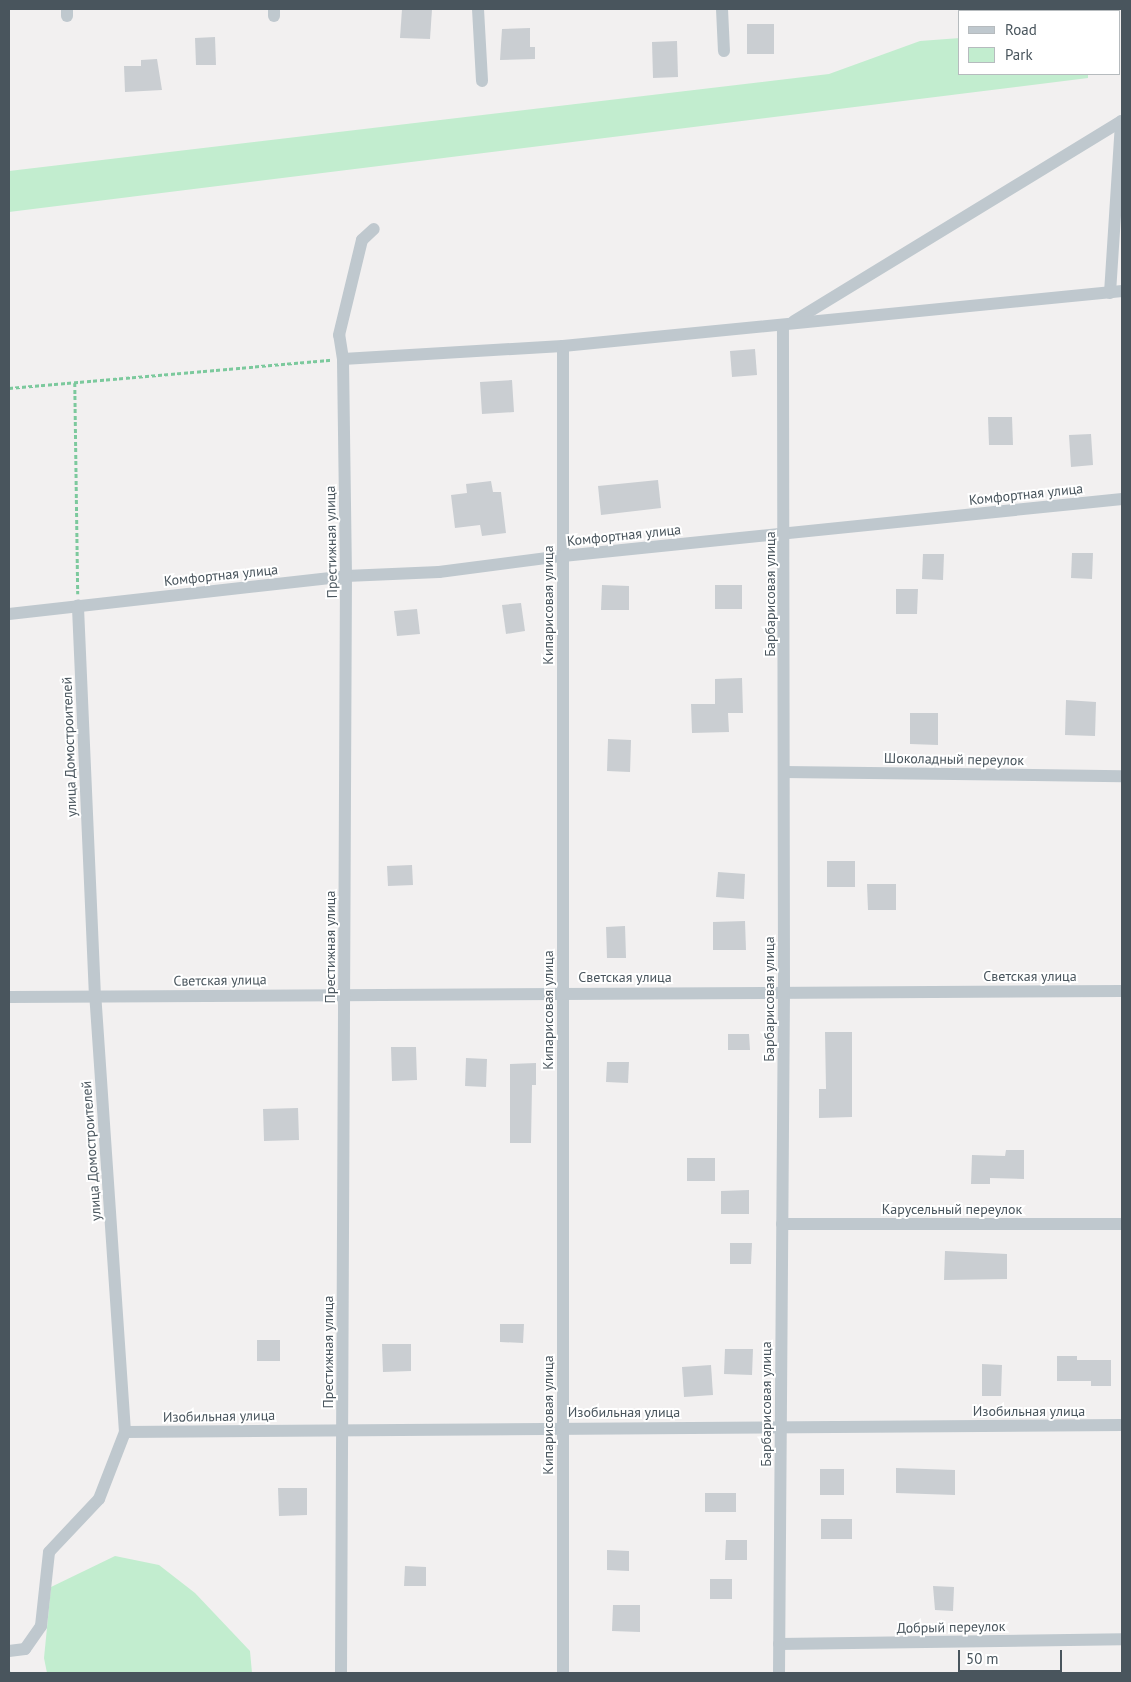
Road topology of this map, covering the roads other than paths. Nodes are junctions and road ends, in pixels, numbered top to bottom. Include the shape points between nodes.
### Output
1 (478, 9) edge
2 (722, 9) edge
3 (724, 51) dead end
4 (482, 81) dead end
5 (1122, 121) edge
6 (374, 229) dead end
7 (1116, 292) edge
8 (786, 324) junction
9 (563, 346) junction
10 (343, 359) junction
11 (1122, 499) edge
12 (785, 534) junction
13 (563, 556) junction
14 (346, 576) junction
15 (78, 605) junction
16 (9, 614) edge
17 (784, 772) junction
18 (1122, 776) edge
19 (1122, 991) edge
20 (563, 992) junction
21 (784, 992) junction
22 (345, 994) junction
23 (9, 997) edge
24 (95, 997) junction
25 (782, 1224) junction
26 (1122, 1224) edge
27 (1122, 1425) edge
28 (781, 1427) junction
29 (563, 1428) junction
30 (343, 1430) junction
31 (125, 1432) junction
32 (1122, 1639) edge
33 (779, 1644) junction
34 (9, 1651) edge
35 (341, 1673) edge
36 (563, 1673) edge
37 (779, 1673) edge

1 - 4 street
2 - 3 street
5 - 7 street
5 - 8 street
6 - 10 street, Престижная улица via 362,240 339,335
7 - 8 street
8 - 9 street
8 - 12 street, Барбарисовая улица
9 - 10 street
9 - 13 street, Кипарисовая улица
10 - 14 street, Престижная улица
11 - 12 street, Комфортная улица
12 - 13 street, Комфортная улица
12 - 17 street, Барбарисовая улица
13 - 14 street, Комфортная улица via 439,572
13 - 20 street, Кипарисовая улица
14 - 15 street, Комфортная улица
14 - 22 street, Престижная улица
15 - 16 street, Комфортная улица
15 - 24 street, улица Домостроителей
17 - 18 street, Шоколадный переулок
17 - 21 street, Барбарисовая улица
19 - 21 street, Светская улица
20 - 21 street, Светская улица
20 - 22 street, Светская улица
20 - 29 street, Кипарисовая улица
21 - 25 street, Барбарисовая улица
22 - 24 street, Светская улица
22 - 30 street, Престижная улица
23 - 24 street, Светская улица
24 - 31 street, улица Домостроителей
25 - 26 street, Карусельный переулок
25 - 28 street, Барбарисовая улица
27 - 28 street, Изобильная улица
28 - 29 street, Изобильная улица
28 - 33 street, Барбарисовая улица
29 - 30 street, Изобильная улица
29 - 36 street, Кипарисовая улица
30 - 31 street, Изобильная улица
30 - 35 street, Престижная улица
31 - 34 street, улица Домостроителей via 99,1499 49,1552 41,1626 25,1649
32 - 33 street, Добрый переулок
33 - 37 street, Барбарисовая улица

